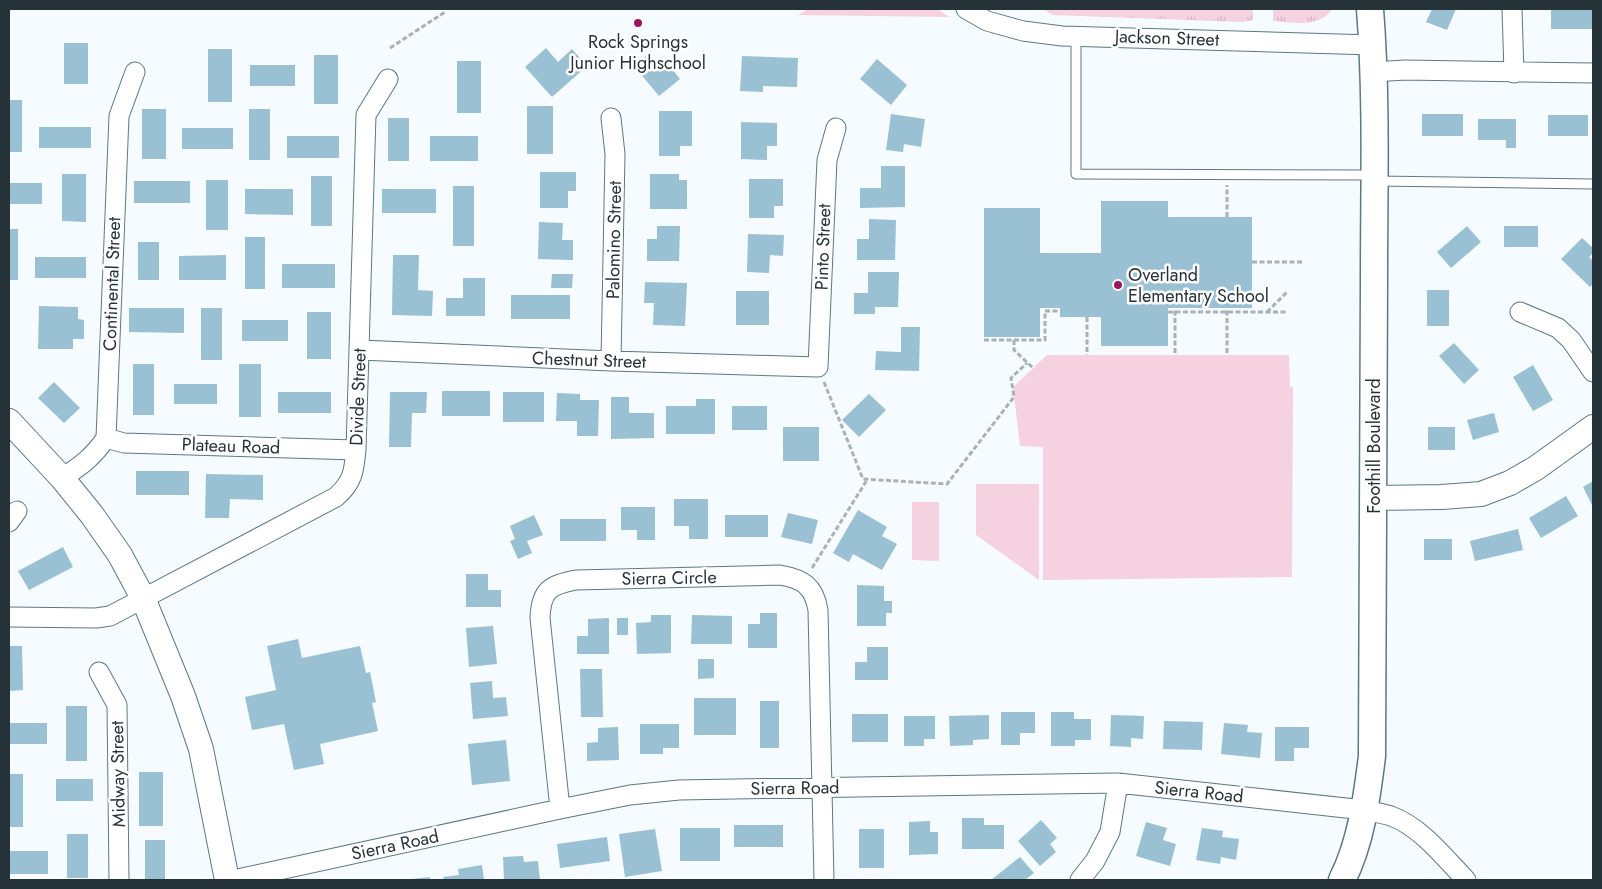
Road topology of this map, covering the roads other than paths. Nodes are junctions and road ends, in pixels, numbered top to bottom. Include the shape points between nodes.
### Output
1 (966, 9) edge
2 (1370, 9) edge
3 (1512, 9) edge
4 (1076, 36) junction
5 (1373, 44) junction
6 (136, 72) dead end
7 (1373, 72) junction
8 (1514, 73) junction
9 (1593, 74) edge
10 (388, 79) dead end
11 (611, 118) dead end
12 (836, 128) dead end
13 (1374, 178) junction
14 (1593, 184) edge
15 (1520, 312) dead end
16 (360, 350) junction
17 (611, 361) junction
18 (818, 367) joint
19 (1593, 372) edge
20 (9, 422) edge
21 (1593, 427) edge
22 (106, 438) junction
23 (356, 450) junction
24 (62, 478) junction
25 (1374, 498) junction
26 (143, 598) junction
27 (9, 617) edge
28 (100, 672) dead end
29 (1118, 783) junction
30 (822, 787) junction
31 (560, 809) junction
32 (1364, 810) junction
33 (119, 880) edge
34 (227, 880) edge
35 (234, 880) edge
36 (824, 880) edge
37 (1080, 880) edge
38 (1342, 880) edge
39 (1466, 880) edge

1 - 4 street, Jackson Street via 988,21 1023,31
2 - 5 main road, Foothill Boulevard
3 - 8 street
4 - 5 street, Jackson Street
4 - 13 lane via 1076,174
5 - 7 main road, Foothill Boulevard
6 - 22 street, Continental Street via 119,116
7 - 8 street
7 - 13 main road, Foothill Boulevard
8 - 9 street
10 - 16 street, Divide Street via 366,116
11 - 17 street, Palomino Street via 616,154
12 - 18 street, Pinto Street via 827,160
13 - 14 lane
13 - 25 main road, Foothill Boulevard
15 - 19 street via 1558,328 1571,340
16 - 17 street, Chestnut Street
16 - 23 street, Divide Street
17 - 18 street, Chestnut Street
20 - 24 street
21 - 25 street via 1536,468 1481,494
22 - 23 street, Plateau Road via 124,442
22 - 24 street via 97,452
23 - 26 street, Divide Street via 354,474 347,488 336,497
24 - 26 street via 120,555
25 - 32 main road, Foothill Boulevard via 1372,756
26 - 27 street, Divide Street via 110,616 96,618
26 - 34 street via 201,749
28 - 33 street, Midway Street via 117,705
29 - 30 street, Sierra Road
29 - 32 street, Sierra Road
29 - 37 street via 1110,832 1095,861
30 - 31 street, Sierra Road via 679,790 630,795
30 - 31 street, Sierra Circle via 818,610 816,597 808,586 796,578 780,575 576,580 547,590 540,603
30 - 36 street
31 - 35 street, Sierra Road
32 - 38 main road, Foothill Boulevard via 1356,844
32 - 39 street, Sierra Road via 1391,816 1412,827

